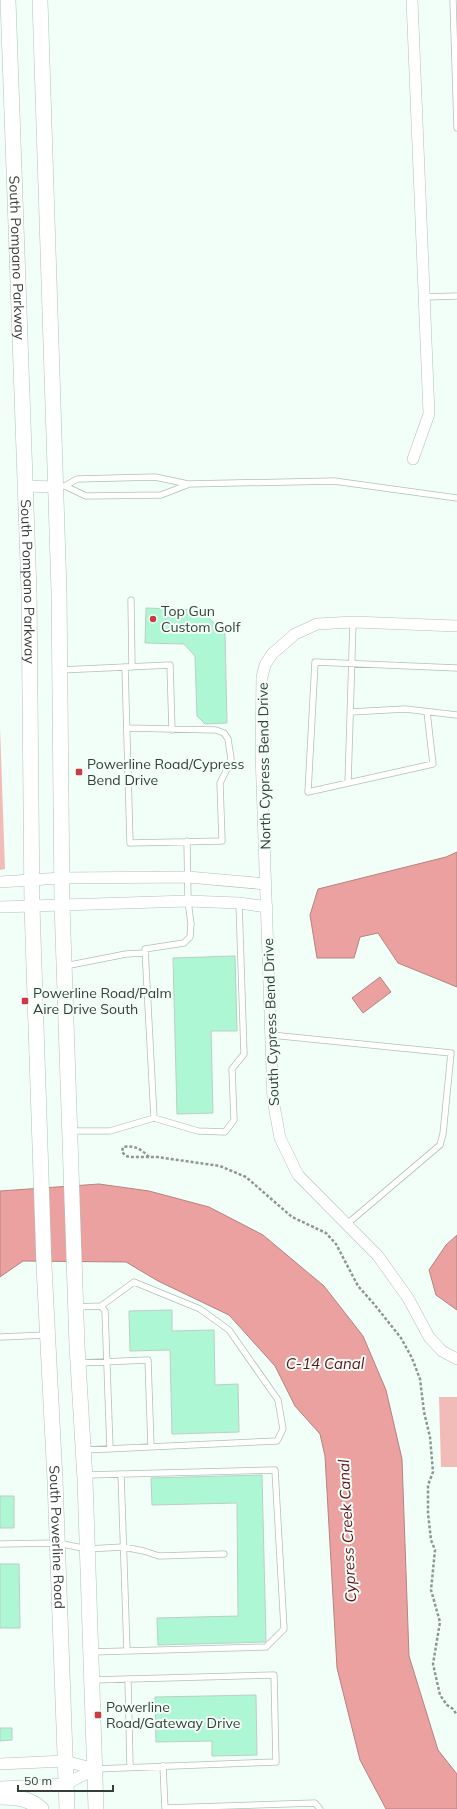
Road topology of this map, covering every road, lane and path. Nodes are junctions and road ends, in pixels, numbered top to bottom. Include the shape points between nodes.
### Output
1 (8, 0) edge
2 (40, 0) edge
3 (412, 0) edge
4 (452, 0) edge
5 (456, 100) edge
6 (457, 128) edge
7 (457, 296) edge
8 (424, 297) junction
9 (413, 459) dead end
10 (188, 484) junction
11 (25, 486) junction
12 (61, 487) junction
13 (457, 498) edge
14 (131, 600) dead end
15 (354, 622) junction
16 (457, 626) edge
17 (352, 664) junction
18 (125, 667) junction
19 (132, 667) junction
20 (457, 668) edge
21 (60, 670) junction
22 (351, 712) junction
23 (426, 712) junction
24 (457, 715) edge
25 (127, 728) junction
26 (172, 730) junction
27 (348, 783) junction
28 (187, 841) junction
29 (188, 877) junction
30 (61, 878) junction
31 (32, 880) junction
32 (0, 882) edge
33 (266, 884) junction
34 (188, 901) junction
35 (239, 903) junction
36 (62, 904) junction
37 (32, 906) junction
38 (267, 906) junction
39 (0, 907) edge
40 (145, 953) junction
41 (64, 966) junction
42 (271, 1035) junction
43 (154, 1118) junction
44 (70, 1131) junction
45 (149, 1157) junction
46 (347, 1224) junction
47 (44, 1266) joint
48 (101, 1306) junction
49 (76, 1308) junction
50 (46, 1335) junction
51 (0, 1337) edge
52 (457, 1359) edge
53 (107, 1362) junction
54 (78, 1363) junction
55 (151, 1447) junction
56 (110, 1449) junction
57 (83, 1450) junction
58 (121, 1474) junction
59 (85, 1475) junction
60 (58, 1543) junction
61 (0, 1544) edge
62 (124, 1547) junction
63 (87, 1549) junction
64 (224, 1554) dead end
65 (128, 1650) junction
66 (90, 1652) junction
67 (128, 1679) junction
68 (92, 1680) junction
69 (457, 1715) edge
70 (65, 1762) junction
71 (0, 1764) edge
72 (130, 1766) junction
73 (163, 1766) junction
74 (94, 1769) junction
75 (66, 1784) junction
76 (0, 1787) edge
77 (0, 1797) edge
78 (41, 1809) edge
79 (67, 1809) edge
80 (96, 1809) edge
81 (165, 1809) edge
82 (320, 1809) edge

1 - 11 main road, South Pompano Parkway
2 - 12 main road, South Pompano Parkway
3 - 8 street
4 - 5 lane
5 - 6 lane
7 - 8 lane
8 - 9 street via 429,414
10 - 12 lane via 148,477 77,479
10 - 12 lane via 161,495 86,496
10 - 13 lane via 334,481
11 - 12 street
11 - 31 main road, South Pompano Parkway via 29,592
12 - 21 main road, South Pompano Parkway
14 - 19 lane
15 - 16 street, North Cypress Bend Drive
15 - 17 lane
15 - 33 street, North Cypress Bend Drive via 317,624 295,634 272,654 265,665 262,678 261,753
17 - 20 lane
17 - 22 lane
17 - 27 lane via 315,662 308,792
18 - 19 lane
18 - 21 lane
18 - 25 lane
19 - 26 lane via 170,665
21 - 30 main road, South Pompano Parkway
22 - 23 lane via 405,709
22 - 27 lane
23 - 24 lane
23 - 27 lane via 433,764
25 - 26 lane
25 - 28 lane via 130,843
26 - 28 lane via 216,730 224,733 228,739 231,759 220,782 222,840
28 - 29 lane
29 - 30 street
29 - 33 street
29 - 34 lane
30 - 31 street
30 - 36 main road, South Pompano Parkway
31 - 32 street
31 - 37 main road, South Pompano Parkway
33 - 38 street, North Cypress Bend Drive
34 - 35 street
34 - 36 street
34 - 40 lane via 190,937 184,943 145,949
35 - 38 street
35 - 43 lane via 244,1054 232,1068 234,1120 225,1132 198,1130
36 - 37 street
36 - 41 main road, South Pompano Parkway
37 - 39 street
37 - 47 main road, South Pompano Parkway
38 - 42 street, South Cypress Bend Drive
40 - 41 lane via 126,954
40 - 43 lane
41 - 44 main road, South Pompano Parkway
42 - 46 street, South Cypress Bend Drive via 273,1100 280,1138 298,1175
42 - 46 lane via 451,1053 440,1145
43 - 44 lane via 110,1131
44 - 49 main road, South Pompano Parkway
45 - 45 path via 132,1146 124,1147 122,1152 130,1157
45 - 69 path via 179,1159 233,1170 246,1177 292,1217 326,1234 336,1244 358,1286 401,1338 420,1379 432,1456 433,1472 428,1484 428,1513 431,1540 436,1550 431,1590 440,1622 433,1664 440,1695
46 - 52 street, South Cypress Bend Drive via 378,1256 408,1298 429,1337 442,1351
47 - 50 main road, South Powerline Road
48 - 49 lane
48 - 53 lane via 105,1311
48 - 55 lane via 134,1282 200,1309 229,1330 278,1400 283,1429 277,1441
49 - 54 main road
50 - 51 lane
50 - 60 main road, South Powerline Road
53 - 54 lane
53 - 55 lane via 148,1360
53 - 56 lane
54 - 57 main road
55 - 56 lane
56 - 57 lane
57 - 59 main road
58 - 59 lane
58 - 62 lane
58 - 65 lane via 275,1470 284,1629 266,1647
59 - 63 main road
60 - 61 lane
60 - 63 lane
60 - 70 main road, South Powerline Road
62 - 63 lane
62 - 64 lane via 159,1556
62 - 65 lane
63 - 66 main road
65 - 66 lane
66 - 68 main road
67 - 68 lane
67 - 72 lane
67 - 73 lane via 274,1675 276,1762
68 - 74 main road
70 - 71 street
70 - 74 street
70 - 75 main road, South Powerline Road
72 - 73 lane
72 - 74 lane
73 - 81 lane
74 - 75 street
74 - 80 main road
75 - 76 street
75 - 79 main road, South Powerline Road
77 - 78 main road via 28,1800
81 - 82 lane via 315,1803

